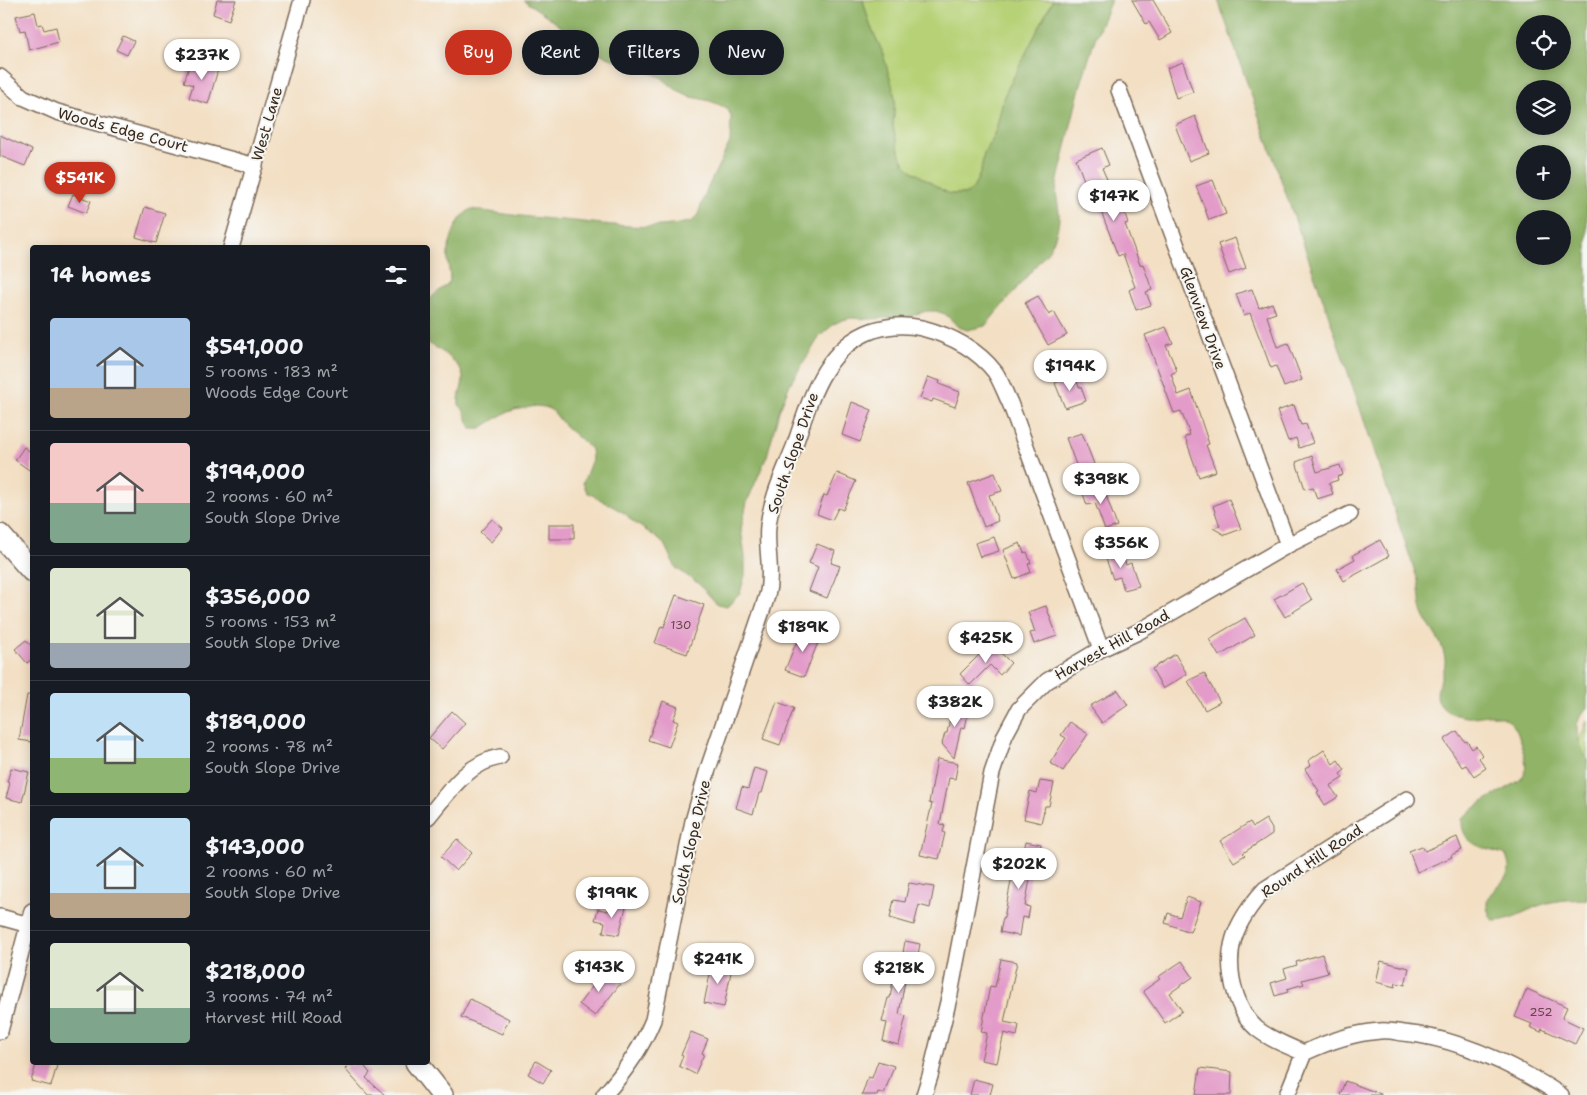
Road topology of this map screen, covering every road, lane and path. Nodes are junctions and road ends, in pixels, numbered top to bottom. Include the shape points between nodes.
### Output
1 (302, 0) edge
2 (0, 77) edge
3 (1119, 90) dead end
4 (255, 166) junction
5 (232, 245) edge
6 (1350, 514) dead end
7 (0, 535) edge
8 (1288, 545) junction
9 (30, 569) edge
10 (1101, 649) junction
11 (500, 758) dead end
12 (1407, 799) dead end
13 (430, 815) edge
14 (0, 917) edge
15 (30, 918) edge
16 (30, 922) edge
17 (0, 1030) edge
18 (1304, 1053) junction
19 (418, 1065) edge
20 (442, 1095) edge
21 (604, 1095) edge
22 (924, 1095) edge
23 (1287, 1095) edge
24 (1561, 1095) edge

1 - 4 street, West Lane
2 - 4 street, Woods Edge Court via 23,97 57,112
3 - 8 street, Glenview Drive
4 - 5 street, West Lane
6 - 8 street, Harvest Hill Road
7 - 9 main road
8 - 10 street, Harvest Hill Road via 1138,632
10 - 21 street, South Slope Drive via 996,373 958,341 932,330 908,325 886,326 846,344 816,388 768,524 769,583 765,602 693,821 653,1020 636,1054
10 - 22 street, Harvest Hill Road via 1047,681 1019,709 1005,734 992,773 950,994
11 - 13 street via 488,760 467,772
12 - 18 street, Round Hill Road via 1264,889 1237,928 1230,965 1232,981 1245,1015 1256,1028
14 - 15 street
16 - 17 street
18 - 23 street
18 - 24 street via 1343,1038 1381,1031 1417,1034 1445,1040 1494,1058
19 - 20 main road

